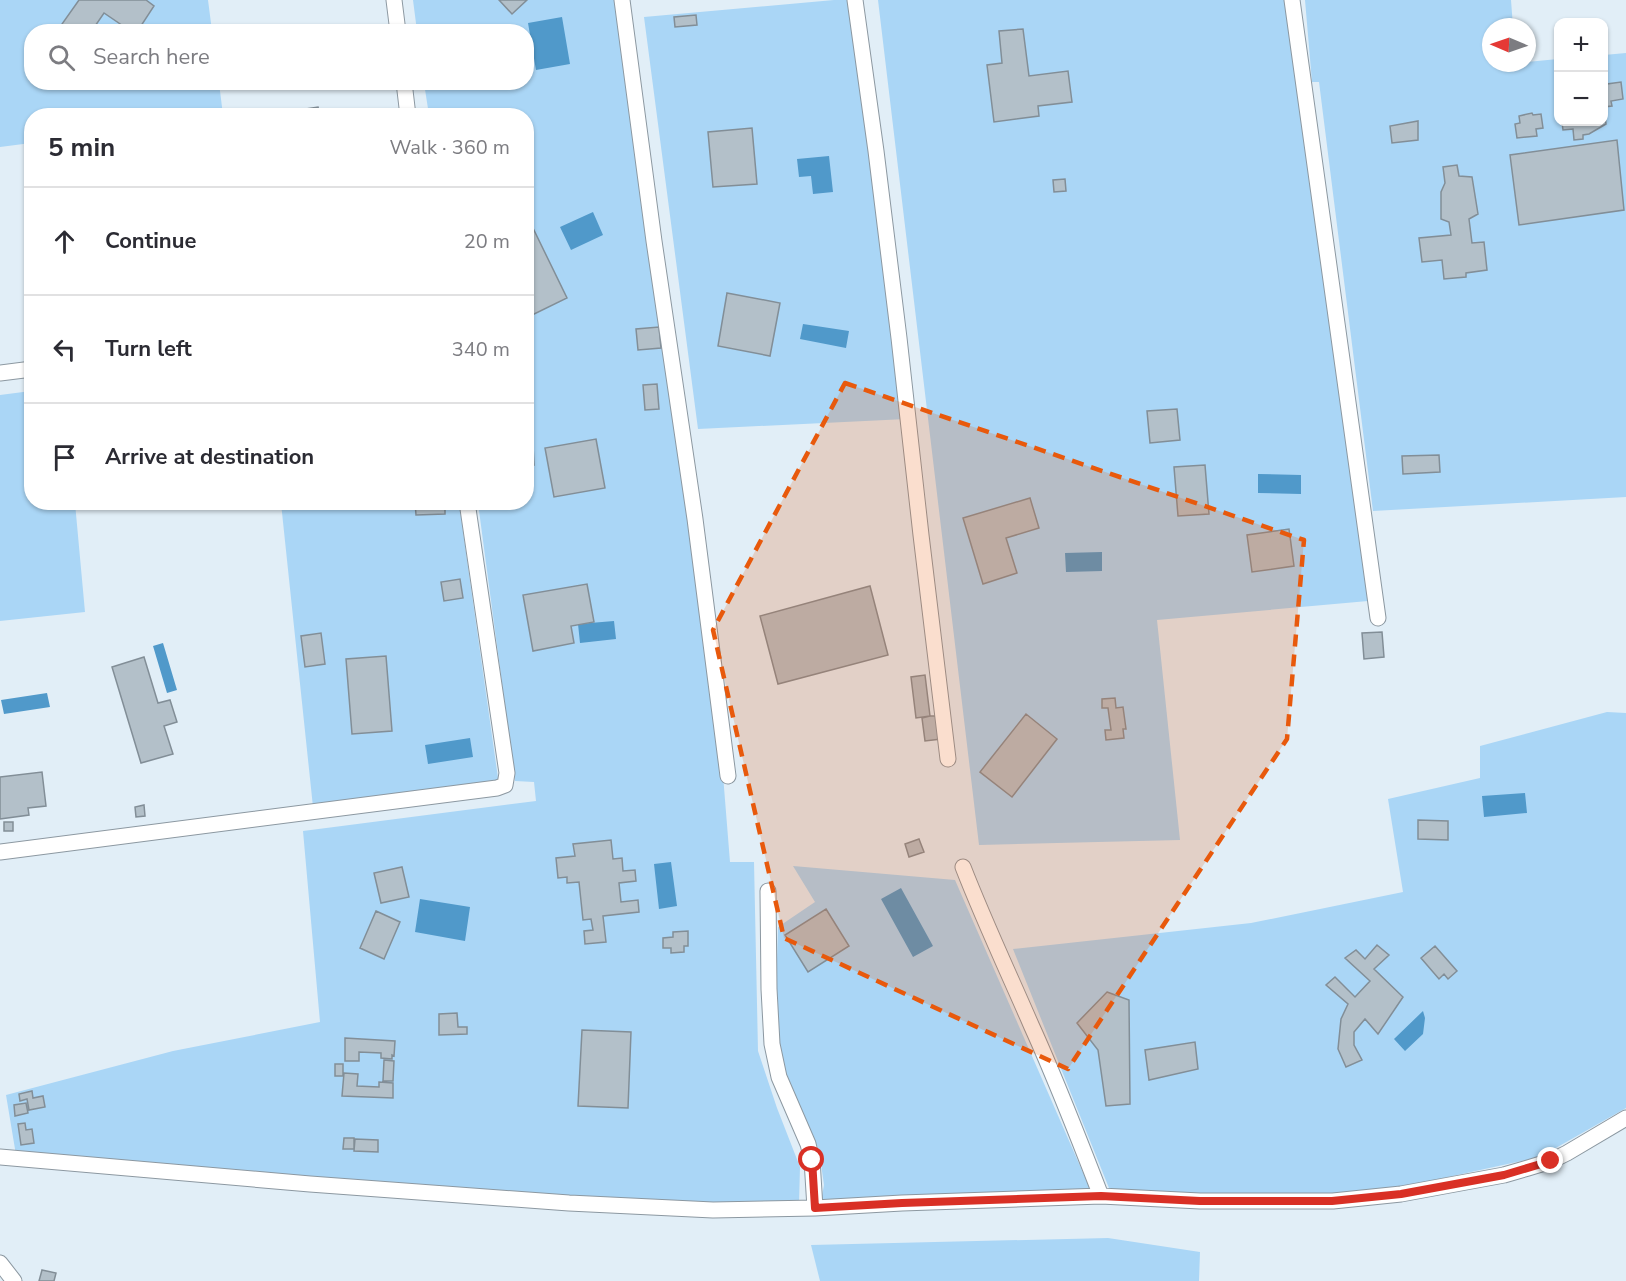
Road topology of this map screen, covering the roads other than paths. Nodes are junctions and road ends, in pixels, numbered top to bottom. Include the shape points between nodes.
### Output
1 (394, 0) edge
2 (622, 0) edge
3 (855, 0) edge
4 (1292, 0) edge
5 (397, 24) edge
6 (405, 90) edge
7 (407, 108) edge
8 (24, 370) edge
9 (0, 373) edge
10 (468, 510) edge
11 (1378, 618) dead end
12 (948, 759) dead end
13 (728, 776) dead end
14 (0, 852) edge
15 (963, 867) dead end
16 (768, 891) dead end
17 (1626, 1118) edge
18 (0, 1157) edge
19 (1101, 1196) junction
20 (815, 1208) junction
21 (0, 1263) edge
22 (14, 1281) edge

1 - 5 street
2 - 13 street
3 - 12 street
4 - 11 street
6 - 7 street
8 - 9 street
10 - 14 street via 507,773 505,785
15 - 19 street
16 - 20 street via 772,1044 779,1077 808,1144
17 - 19 street via 1551,1161 1504,1175 1401,1194 1332,1201
18 - 20 street via 569,1203 713,1210
19 - 20 street
21 - 22 street

